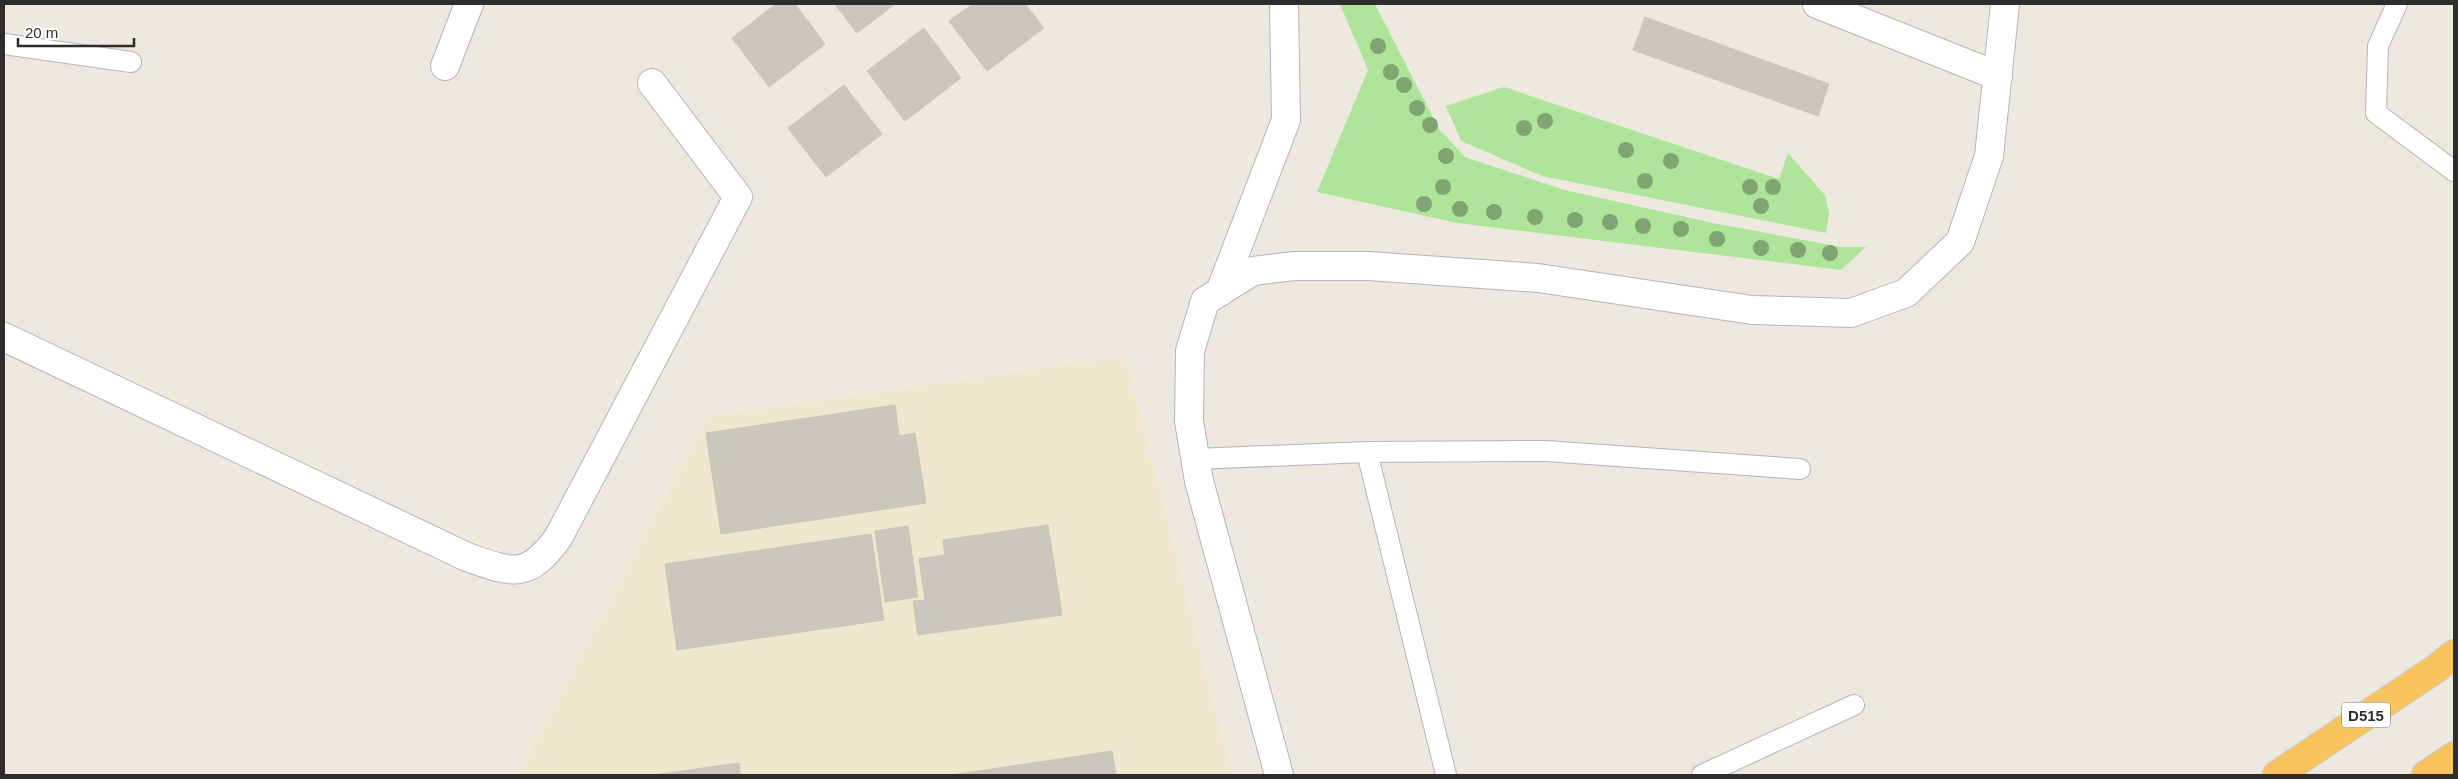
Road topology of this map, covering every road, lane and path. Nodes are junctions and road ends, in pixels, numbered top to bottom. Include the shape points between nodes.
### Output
1 (469, 4) edge
2 (1284, 4) edge
3 (1817, 4) edge
4 (2005, 4) edge
5 (2397, 4) edge
6 (4, 44) edge
7 (130, 62) dead end
8 (445, 66) dead end
9 (1998, 76) junction
10 (652, 83) dead end
11 (2454, 171) edge
12 (1220, 292) junction
13 (4, 338) edge
14 (1367, 452) junction
15 (1195, 459) junction
16 (1800, 469) dead end
17 (2454, 654) edge
18 (1854, 706) dead end
19 (2454, 756) edge
20 (1279, 775) edge
21 (1446, 775) edge
22 (1702, 775) edge
23 (2277, 775) edge
24 (2426, 775) edge

1 - 8 street
2 - 12 street via 1286,120
3 - 9 street
4 - 9 street
5 - 11 lane via 2378,46 2376,113
6 - 7 lane
9 - 12 street via 1989,156 1960,242 1906,293 1851,313 1752,310 1538,278 1369,266 1294,266 1253,271
10 - 13 street via 738,198 558,538 544,557 531,567 515,570 467,558
12 - 15 street via 1205,301 1190,351 1189,421
14 - 15 lane
14 - 16 lane via 1546,451
14 - 21 lane
15 - 20 street
17 - 23 highway, D515
18 - 22 lane
19 - 24 highway

